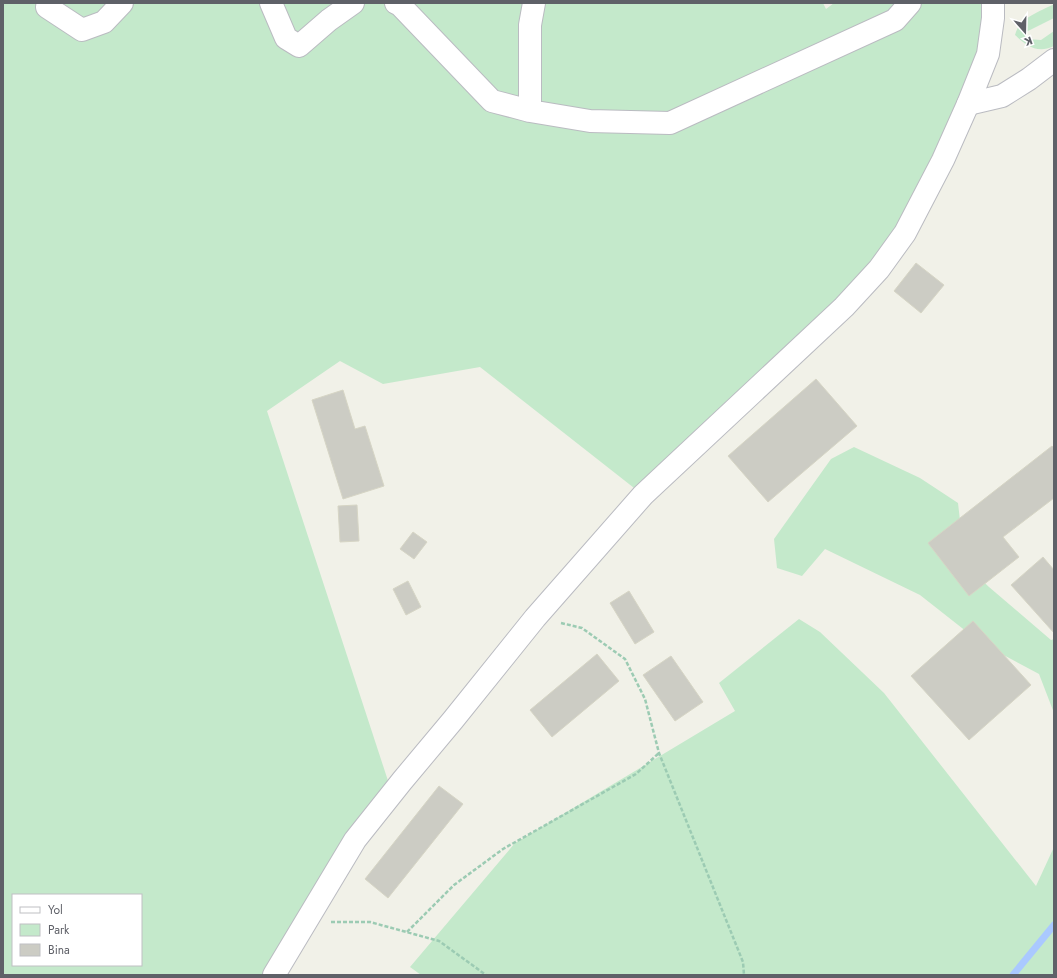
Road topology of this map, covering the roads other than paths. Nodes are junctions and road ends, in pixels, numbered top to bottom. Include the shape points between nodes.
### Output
1 (122, 3) edge
2 (271, 3) edge
3 (353, 3) edge
4 (396, 3) edge
5 (534, 3) edge
6 (910, 3) edge
7 (993, 3) edge
8 (48, 7) dead end
9 (1054, 60) edge
10 (968, 104) junction
11 (530, 111) junction
12 (274, 975) edge

1 - 8 street via 104,22 82,30
2 - 3 street via 286,38 300,46
4 - 11 street via 492,101
5 - 11 street via 530,26
6 - 11 street via 895,20 670,123 590,121
7 - 10 street via 988,54
9 - 10 street via 1002,96
10 - 12 street via 943,160 905,233 879,269 844,307 643,495 535,618 355,840

